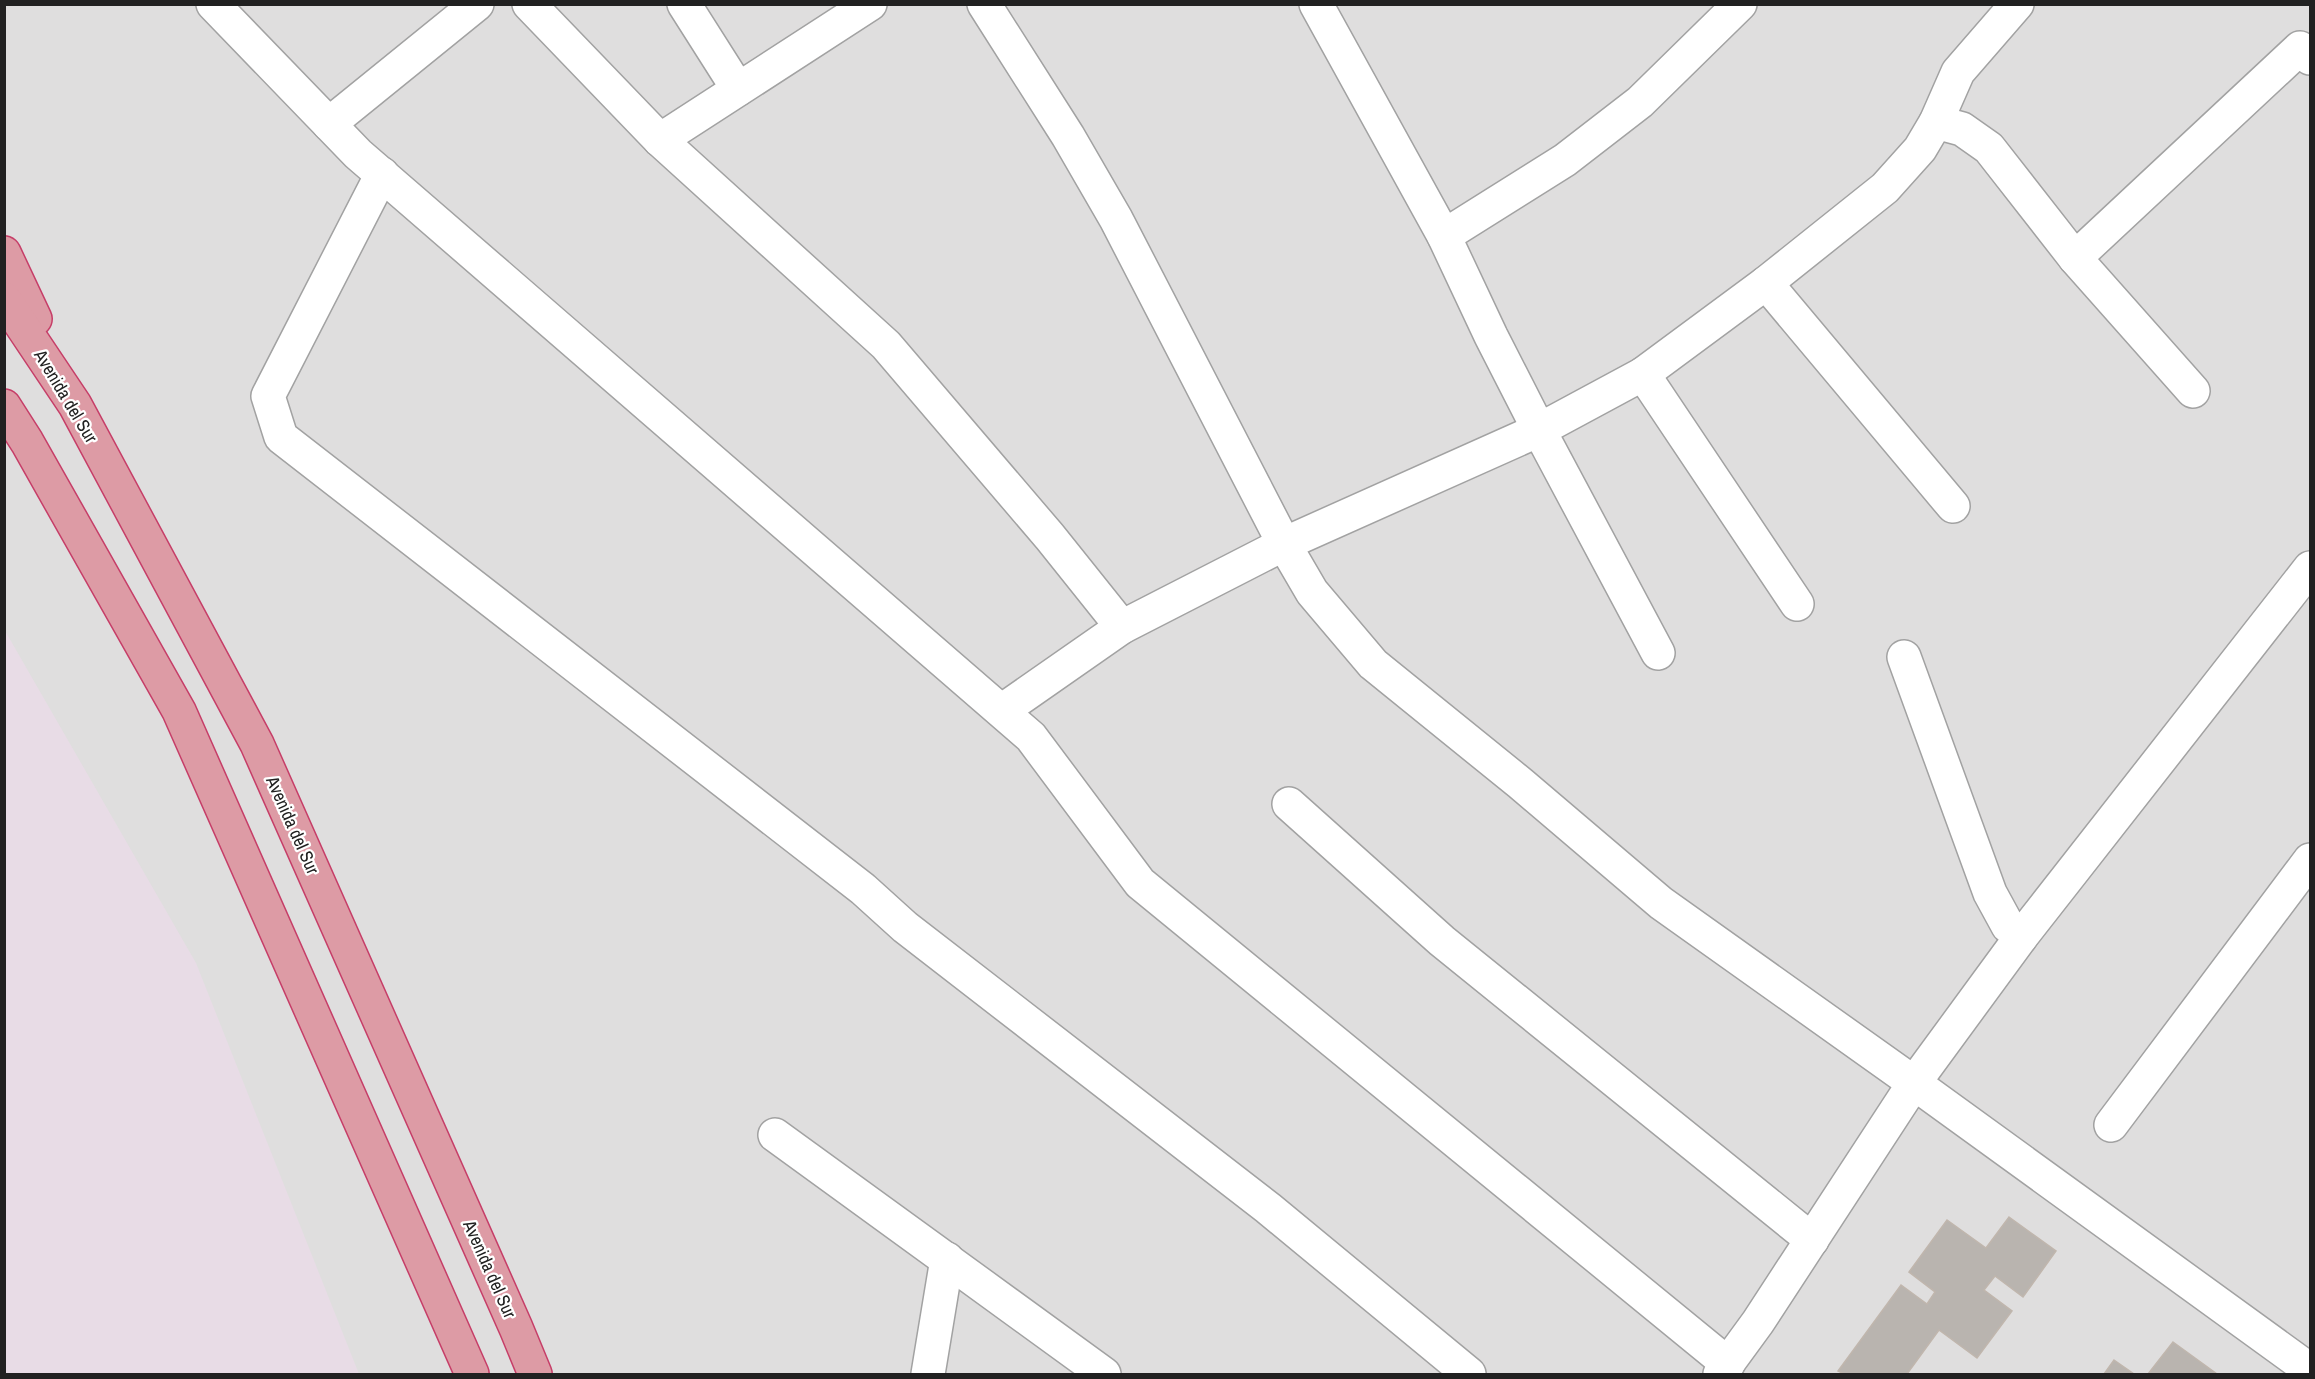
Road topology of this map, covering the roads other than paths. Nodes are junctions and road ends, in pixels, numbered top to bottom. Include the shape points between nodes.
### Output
1 (213, 4) edge
2 (477, 4) edge
3 (530, 4) edge
4 (684, 4) edge
5 (870, 4) edge
6 (984, 4) edge
7 (1316, 4) edge
8 (1740, 4) edge
9 (2018, 4) edge
10 (2310, 58) edge
11 (738, 89) junction
12 (1936, 122) junction
13 (329, 124) junction
14 (660, 140) junction
15 (382, 174) junction
16 (1444, 236) junction
17 (4, 253) edge
18 (2075, 258) junction
19 (1766, 283) junction
20 (4, 299) edge
21 (1643, 374) junction
22 (2193, 391) dead end
23 (75, 405) junction
24 (4, 406) edge
25 (1539, 430) junction
26 (1953, 506) dead end
27 (1284, 544) junction
28 (2310, 568) edge
29 (1797, 604) dead end
30 (1122, 627) junction
31 (1658, 653) dead end
32 (1904, 657) dead end
33 (1003, 710) junction
34 (1289, 804) dead end
35 (2310, 860) edge
36 (2021, 937) junction
37 (1914, 1083) junction
38 (2111, 1125) dead end
39 (775, 1135) dead end
40 (1812, 1240) junction
41 (947, 1259) junction
42 (1724, 1369) edge
43 (2310, 1370) edge
44 (472, 1374) edge
45 (535, 1374) edge
46 (928, 1374) edge
47 (1104, 1374) edge
48 (1469, 1374) edge

1 - 13 street
2 - 13 street
3 - 14 street
4 - 11 street
5 - 11 street
6 - 27 street via 1116,219
7 - 16 street
8 - 16 street via 1630,109 1565,160
9 - 12 street via 1958,72
10 - 18 street via 2300,48
11 - 14 street
12 - 18 street via 1962,129 1989,148
12 - 19 street via 1920,149 1885,188
13 - 15 street
14 - 30 street via 886,345
15 - 33 street
15 - 48 street via 268,396 281,437 1268,1208
16 - 25 street
17 - 23 highway
18 - 22 street
19 - 21 street
19 - 26 street
20 - 23 highway, Avenida del Sur
21 - 25 street
21 - 29 street
23 - 45 highway, Avenida del Sur via 257,744
24 - 44 highway via 179,711
25 - 27 street
25 - 31 street
27 - 30 street
27 - 37 street via 1312,592 1373,664 1660,903
28 - 36 street
30 - 33 street
32 - 36 street via 1990,893 2008,926
33 - 42 street via 1031,736 1140,883
34 - 40 street via 1442,941
35 - 38 street
36 - 37 street
37 - 40 street
37 - 43 street
39 - 41 street
40 - 42 street
41 - 46 street
41 - 47 street

